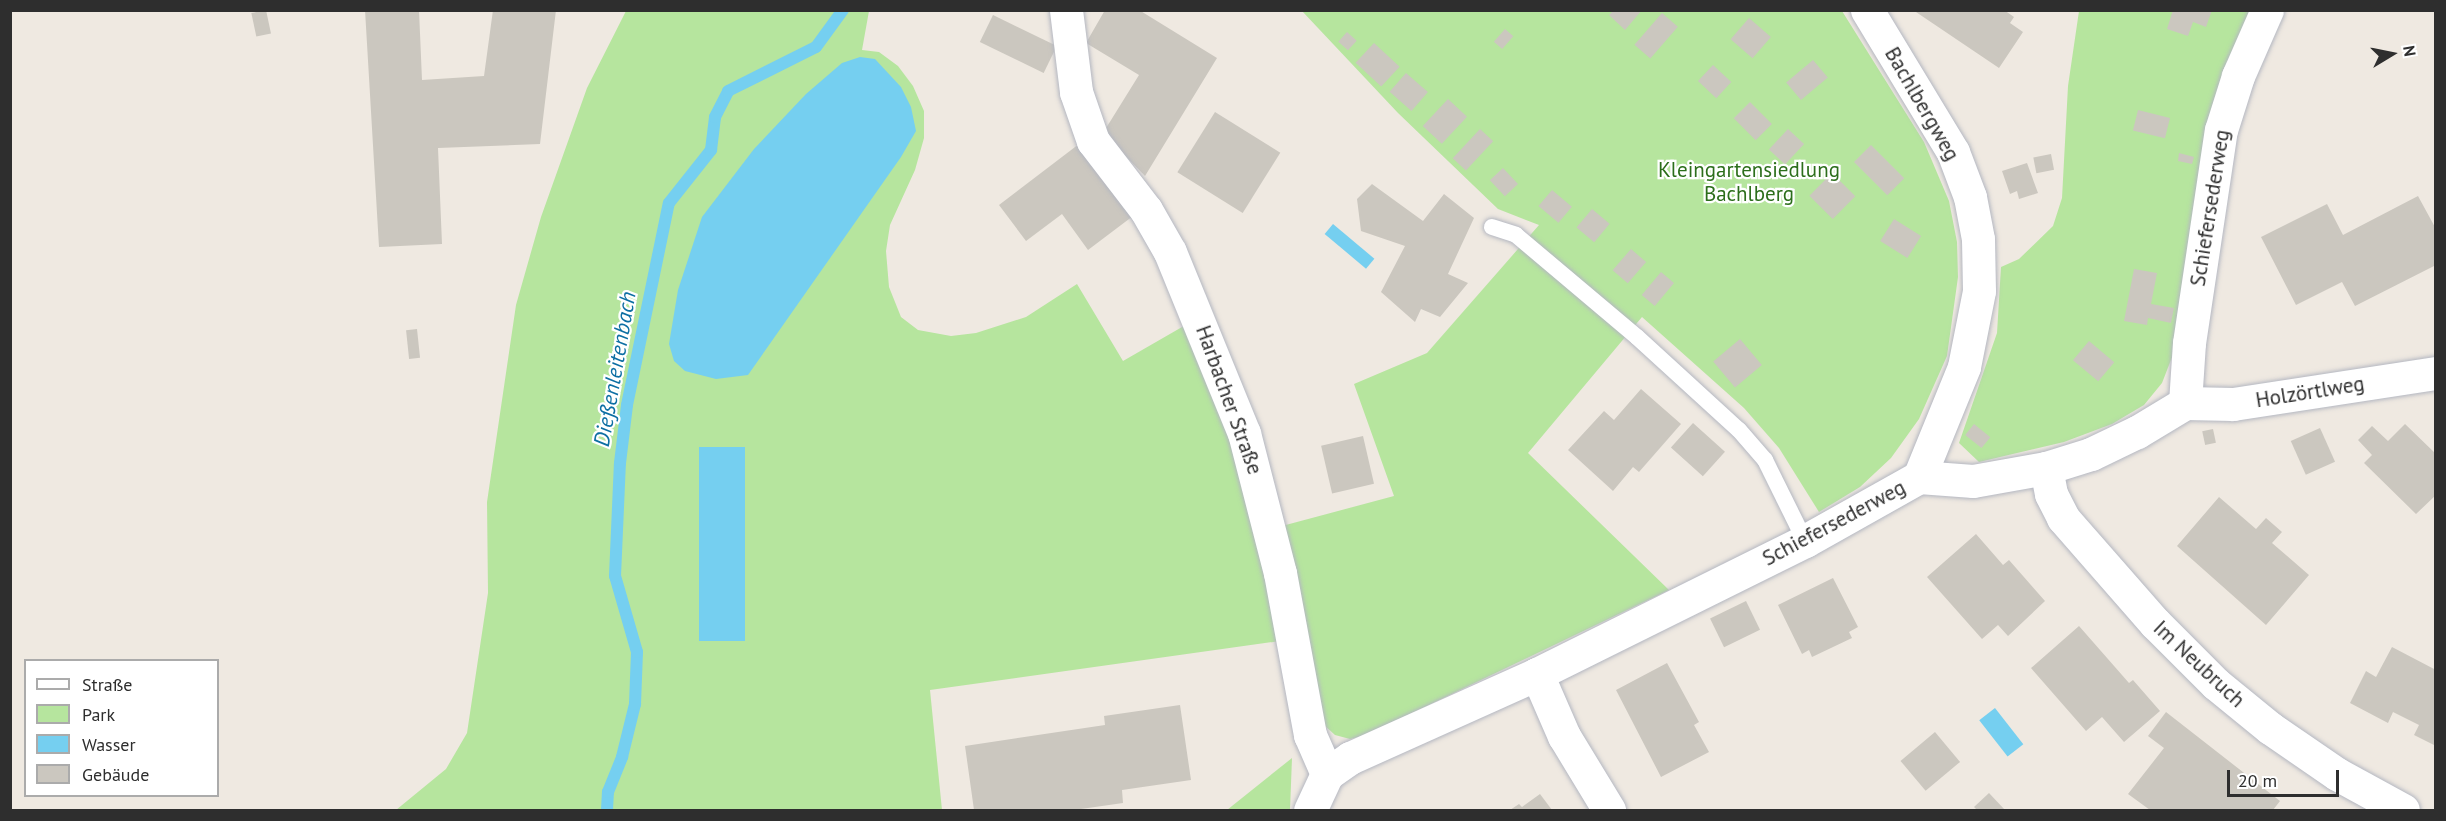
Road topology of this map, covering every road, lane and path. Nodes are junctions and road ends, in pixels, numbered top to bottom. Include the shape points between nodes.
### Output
1 (1066, 10) edge
2 (1867, 10) edge
3 (2267, 10) edge
4 (1492, 227) dead end
5 (2436, 373) edge
6 (2185, 403) junction
7 (2046, 468) junction
8 (1919, 477) junction
9 (1805, 541) junction
10 (1537, 674) junction
11 (1327, 774) junction
12 (1310, 810) edge
13 (1608, 810) edge
14 (2403, 810) edge

1 - 11 street, Harbacher Straße via 1076,92 1093,141 1146,210 1170,252 1244,433 1280,573 1310,735
2 - 8 street, Bachlbergweg via 1953,152 1970,197 1978,239 1979,291 1964,367
3 - 6 street, Schiefersederweg via 2238,76 2221,130 2189,343
4 - 9 lane via 1516,235 1739,430 1765,460
5 - 6 street, Holzörtlweg via 2232,404
6 - 7 street, Schiefersederweg via 2128,436
7 - 8 street, Schiefersederweg via 1973,481
7 - 14 street, Im Neubruch via 2051,494 2063,518 2155,623 2216,684 2328,767
8 - 9 street, Schiefersederweg
9 - 10 street, Schiefersederweg
10 - 11 street, Schiefersederweg via 1350,758
10 - 13 street via 1564,736
11 - 12 street

